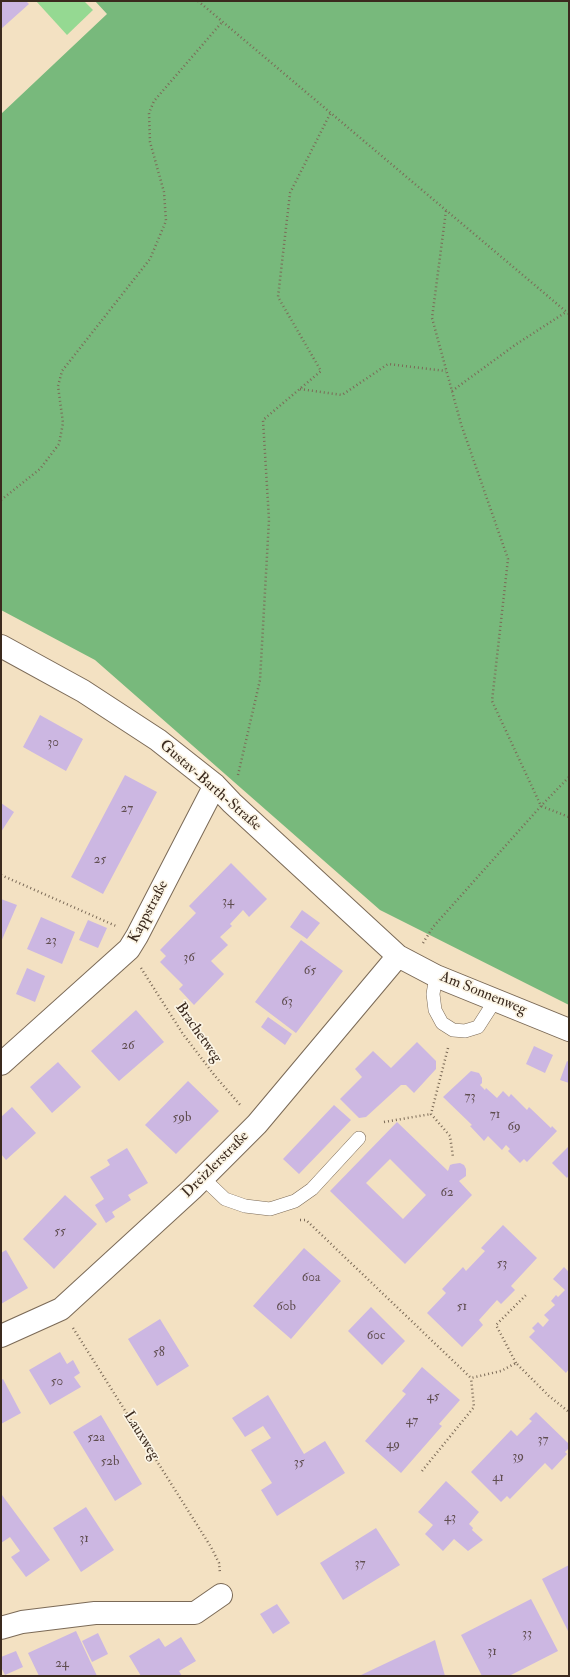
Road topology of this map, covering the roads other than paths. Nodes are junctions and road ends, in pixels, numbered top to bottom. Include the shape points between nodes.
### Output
1 (1, 646) edge
2 (215, 785) junction
3 (404, 959) junction
4 (436, 976) junction
5 (496, 1000) junction
6 (569, 1030) edge
7 (1, 1064) edge
8 (359, 1138) dead end
9 (204, 1178) junction
10 (1, 1336) edge
11 (221, 1595) dead end
12 (1, 1628) edge

1 - 2 street, Gustav-Barth-Straße via 83,691 158,740
2 - 3 street, Gustav-Barth-Straße
2 - 7 street, Kappstraße via 133,942
3 - 4 street, Am Sonnenweg
3 - 9 street, Dreizlerstraße via 257,1124
4 - 5 street, Am Sonnenweg
4 - 5 lane via 433,994 435,1010 442,1023 453,1030 465,1031 478,1027
5 - 6 street, Am Sonnenweg
8 - 9 lane via 312,1189 295,1201 270,1209 245,1206 225,1199
9 - 10 street, Dreizlerstraße via 61,1310
11 - 12 street via 196,1613 95,1612 22,1622

